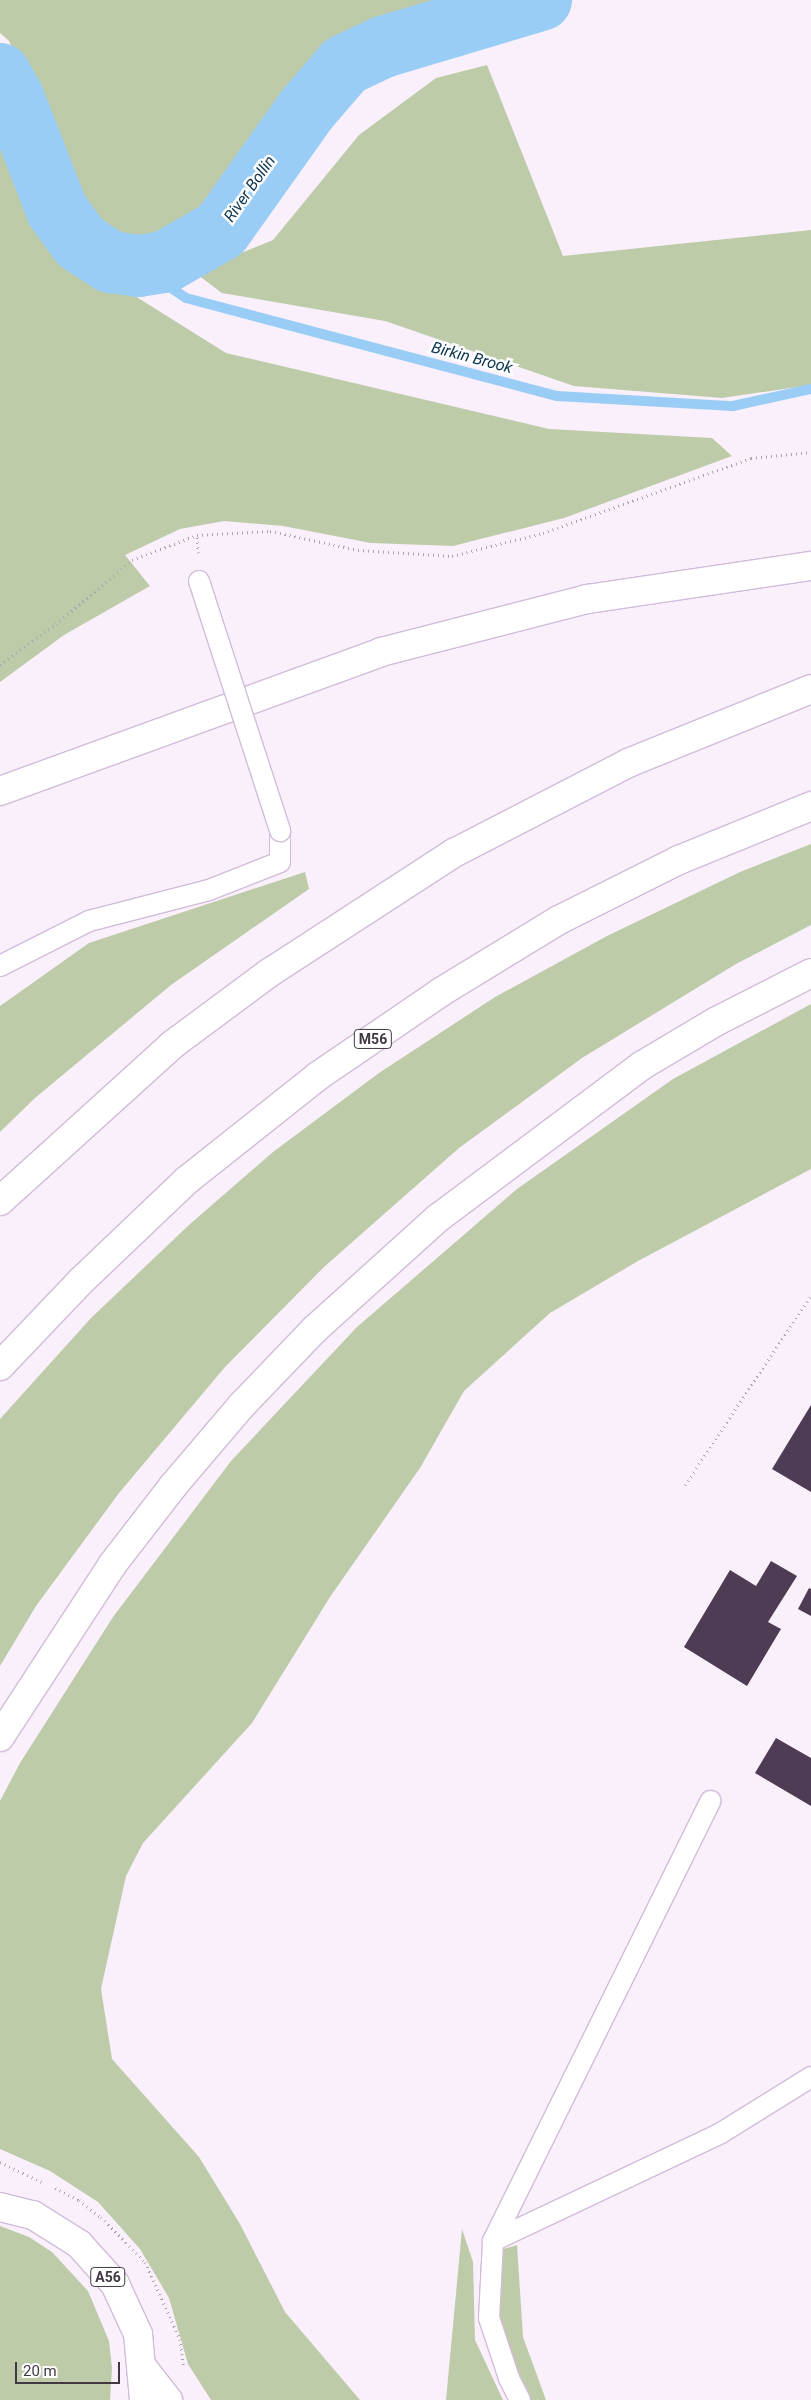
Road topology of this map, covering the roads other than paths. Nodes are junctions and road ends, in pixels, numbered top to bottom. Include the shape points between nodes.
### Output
1 (811, 566) edge
2 (199, 581) road end
3 (811, 689) edge
4 (0, 791) edge
5 (811, 806) edge
6 (0, 966) edge
7 (811, 973) edge
8 (0, 1200) edge
9 (0, 1366) edge
10 (0, 1737) edge
11 (710, 1801) dead end
12 (811, 2077) edge
13 (0, 2207) edge
14 (493, 2241) junction
15 (143, 2368) junction
16 (144, 2400) edge
17 (168, 2400) edge
18 (520, 2400) edge

1 - 4 main road via 587,599 381,652
2 - 6 lane, bridge via 280,831 280,862 209,890 89,921
3 - 8 main road via 628,763 454,853 269,973 172,1045
5 - 9 main road, M56 via 679,860 559,920 441,992 318,1076 187,1180 81,1281
7 - 10 main road via 714,1022 641,1066 438,1218 328,1316 242,1405 173,1486 112,1565
11 - 14 lane
12 - 14 lane via 720,2133
13 - 15 main road, A56 via 33,2216 79,2244 115,2284 138,2334
14 - 18 lane via 490,2318 509,2378
15 - 16 main road, A56
15 - 17 main road

